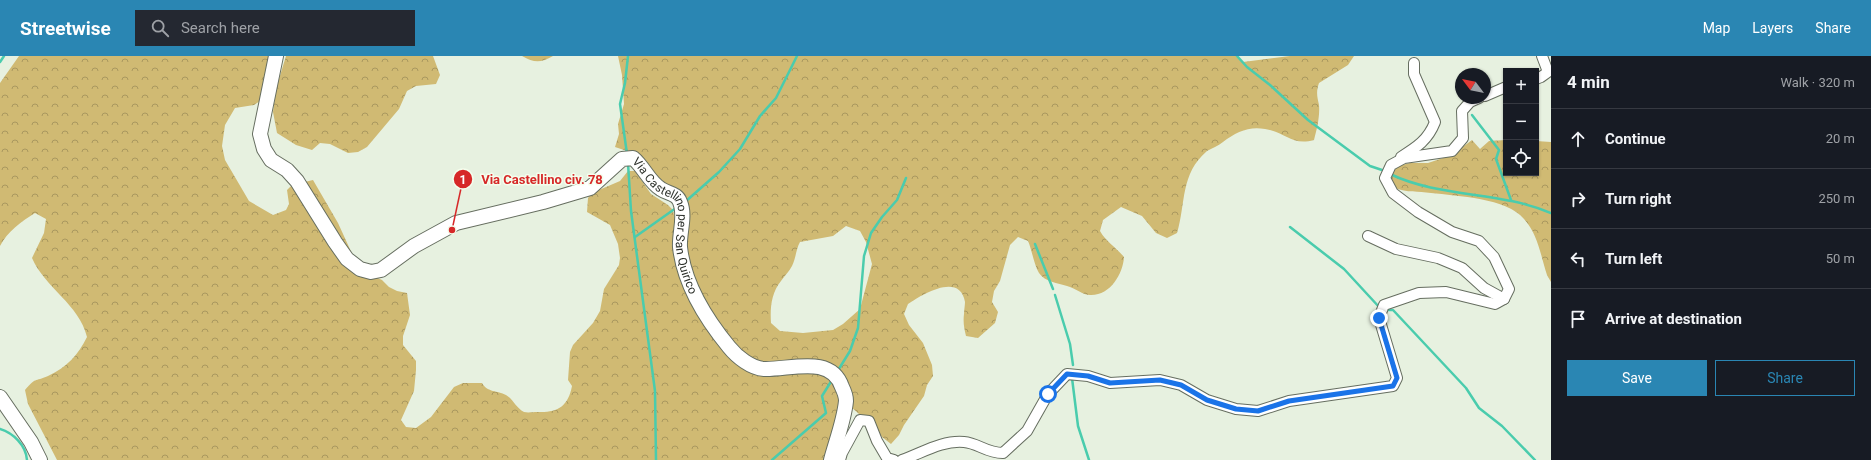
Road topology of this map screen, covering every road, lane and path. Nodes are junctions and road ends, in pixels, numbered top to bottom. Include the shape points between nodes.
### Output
1 (276, 56) edge
2 (1542, 56) edge
3 (1414, 63) dead end
4 (1539, 78) edge
5 (1503, 88) edge
6 (1491, 93) edge
7 (1468, 104) edge
8 (1397, 161) junction
9 (1368, 236) dead end
10 (1504, 299) junction
11 (0, 397) edge
12 (40, 460) edge
13 (831, 460) edge
14 (840, 460) edge
15 (894, 460) edge
16 (902, 460) edge

1 - 13 street, Via Castellino per San Quirico via 260,134 264,149 271,160 287,170 297,181 347,259 366,271 381,270 414,246 456,223 590,188 622,159 628,157 636,161 660,189 675,195 680,201 680,246 685,271 700,307 729,348 747,363 763,369 812,366 826,368 840,379 846,399
2 - 4 street via 1548,72
3 - 8 street via 1414,74 1435,122 1431,133 1422,144
5 - 6 street
7 - 8 street via 1462,111 1463,138 1452,151
8 - 10 street via 1391,164 1385,178 1393,193 1418,212 1452,232 1479,241 1494,257 1509,289
9 - 10 street via 1396,249 1438,258 1462,268 1484,288
10 - 16 street via 1496,304 1446,292 1419,293 1384,305 1379,318 1397,378 1393,386 1289,401 1258,411 1236,409 1207,400 1181,385 1160,380 1110,383 1088,376 1067,374 1048,394 1027,431 1003,452 992,453 965,442 940,444
11 - 12 street via 31,442
14 - 15 street via 860,420 869,421 886,458

